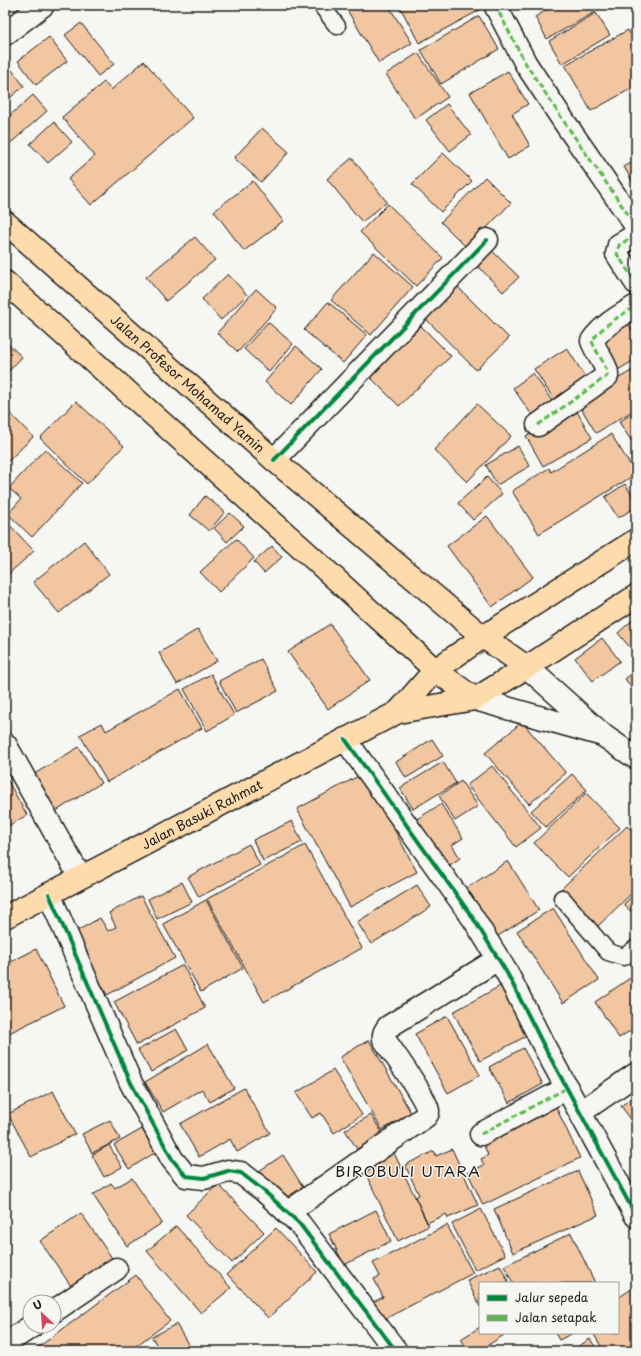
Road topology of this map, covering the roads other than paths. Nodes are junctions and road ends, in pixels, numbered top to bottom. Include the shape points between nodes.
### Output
1 (43, 5) edge
2 (321, 5) edge
3 (495, 5) edge
4 (8, 24) edge
5 (337, 26) dead end
6 (5, 222) edge
7 (636, 226) edge
8 (636, 235) edge
9 (487, 240) dead end
10 (5, 282) edge
11 (636, 283) edge
12 (636, 306) edge
13 (538, 425) dead end
14 (274, 460) junction
15 (636, 540) edge
16 (636, 596) edge
17 (483, 637) junction
18 (527, 667) junction
19 (435, 670) junction
20 (475, 699) junction
21 (398, 712) junction
22 (604, 736) junction
23 (345, 739) junction
24 (5, 744) edge
25 (636, 758) edge
26 (80, 878) junction
27 (49, 894) junction
28 (562, 898) dead end
29 (5, 917) edge
30 (636, 948) edge
31 (498, 959) junction
32 (636, 1074) edge
33 (567, 1088) junction
34 (581, 1112) junction
35 (481, 1134) dead end
36 (288, 1213) junction
37 (636, 1216) edge
38 (116, 1269) dead end
39 (62, 1306) edge
40 (22, 1333) edge
41 (5, 1344) edge
42 (396, 1351) edge

1 - 4 street
2 - 5 lane
3 - 7 street via 526,64
6 - 14 main road, Jalan Profesor Mohamad Yamin
8 - 11 street via 619,245 617,254
9 - 14 street
10 - 19 main road
12 - 13 street via 622,313 597,333 592,341 606,368 607,376
14 - 17 main road, Jalan Profesor Mohamad Yamin
15 - 17 main road
16 - 18 main road
17 - 18 main road, Jalan Profesor Mohamad Yamin
17 - 19 main road
18 - 20 main road
18 - 22 street
19 - 20 main road
19 - 21 main road
20 - 21 main road
20 - 22 street
21 - 23 main road, Jalan Basuki Rahmat
22 - 25 street
23 - 26 main road, Jalan Basuki Rahmat
23 - 31 street via 473,918
24 - 26 street
26 - 27 main road, Jalan Basuki Rahmat
27 - 29 main road, Jalan Basuki Rahmat
27 - 36 street via 132,1083 172,1159 186,1176 204,1178 228,1171 241,1173
28 - 30 lane via 608,952 624,957
31 - 33 street
31 - 36 street via 385,1030 384,1039 422,1097 427,1110 426,1116
32 - 34 street
33 - 34 street
33 - 35 street
34 - 37 street
36 - 42 street via 299,1223
38 - 39 street
40 - 41 street

